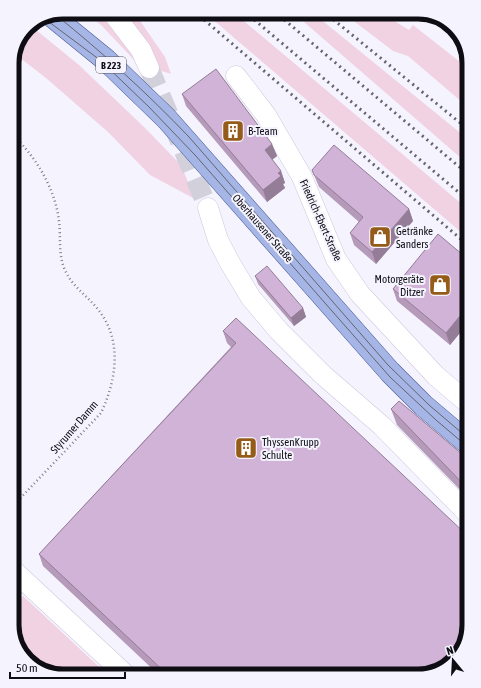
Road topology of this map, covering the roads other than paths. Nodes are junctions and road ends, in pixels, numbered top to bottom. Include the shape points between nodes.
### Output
1 (117, 19) edge
2 (57, 20) edge
3 (149, 68) tunnel mouth
4 (236, 76) dead end
5 (208, 208) tunnel mouth
6 (462, 398) edge
7 (462, 438) edge
8 (462, 508) edge
9 (19, 576) edge
10 (119, 669) edge

1 - 3 lane via 141,50
2 - 7 main road, Oberhausener Straße / B 223 via 106,60 166,118 390,372 423,405
4 - 6 lane, Friedrich-Ebert-Straße via 266,115 302,177 336,259 360,294 436,376
5 - 8 lane via 218,240 230,263 251,298 274,326 323,375 382,426
9 - 10 lane

